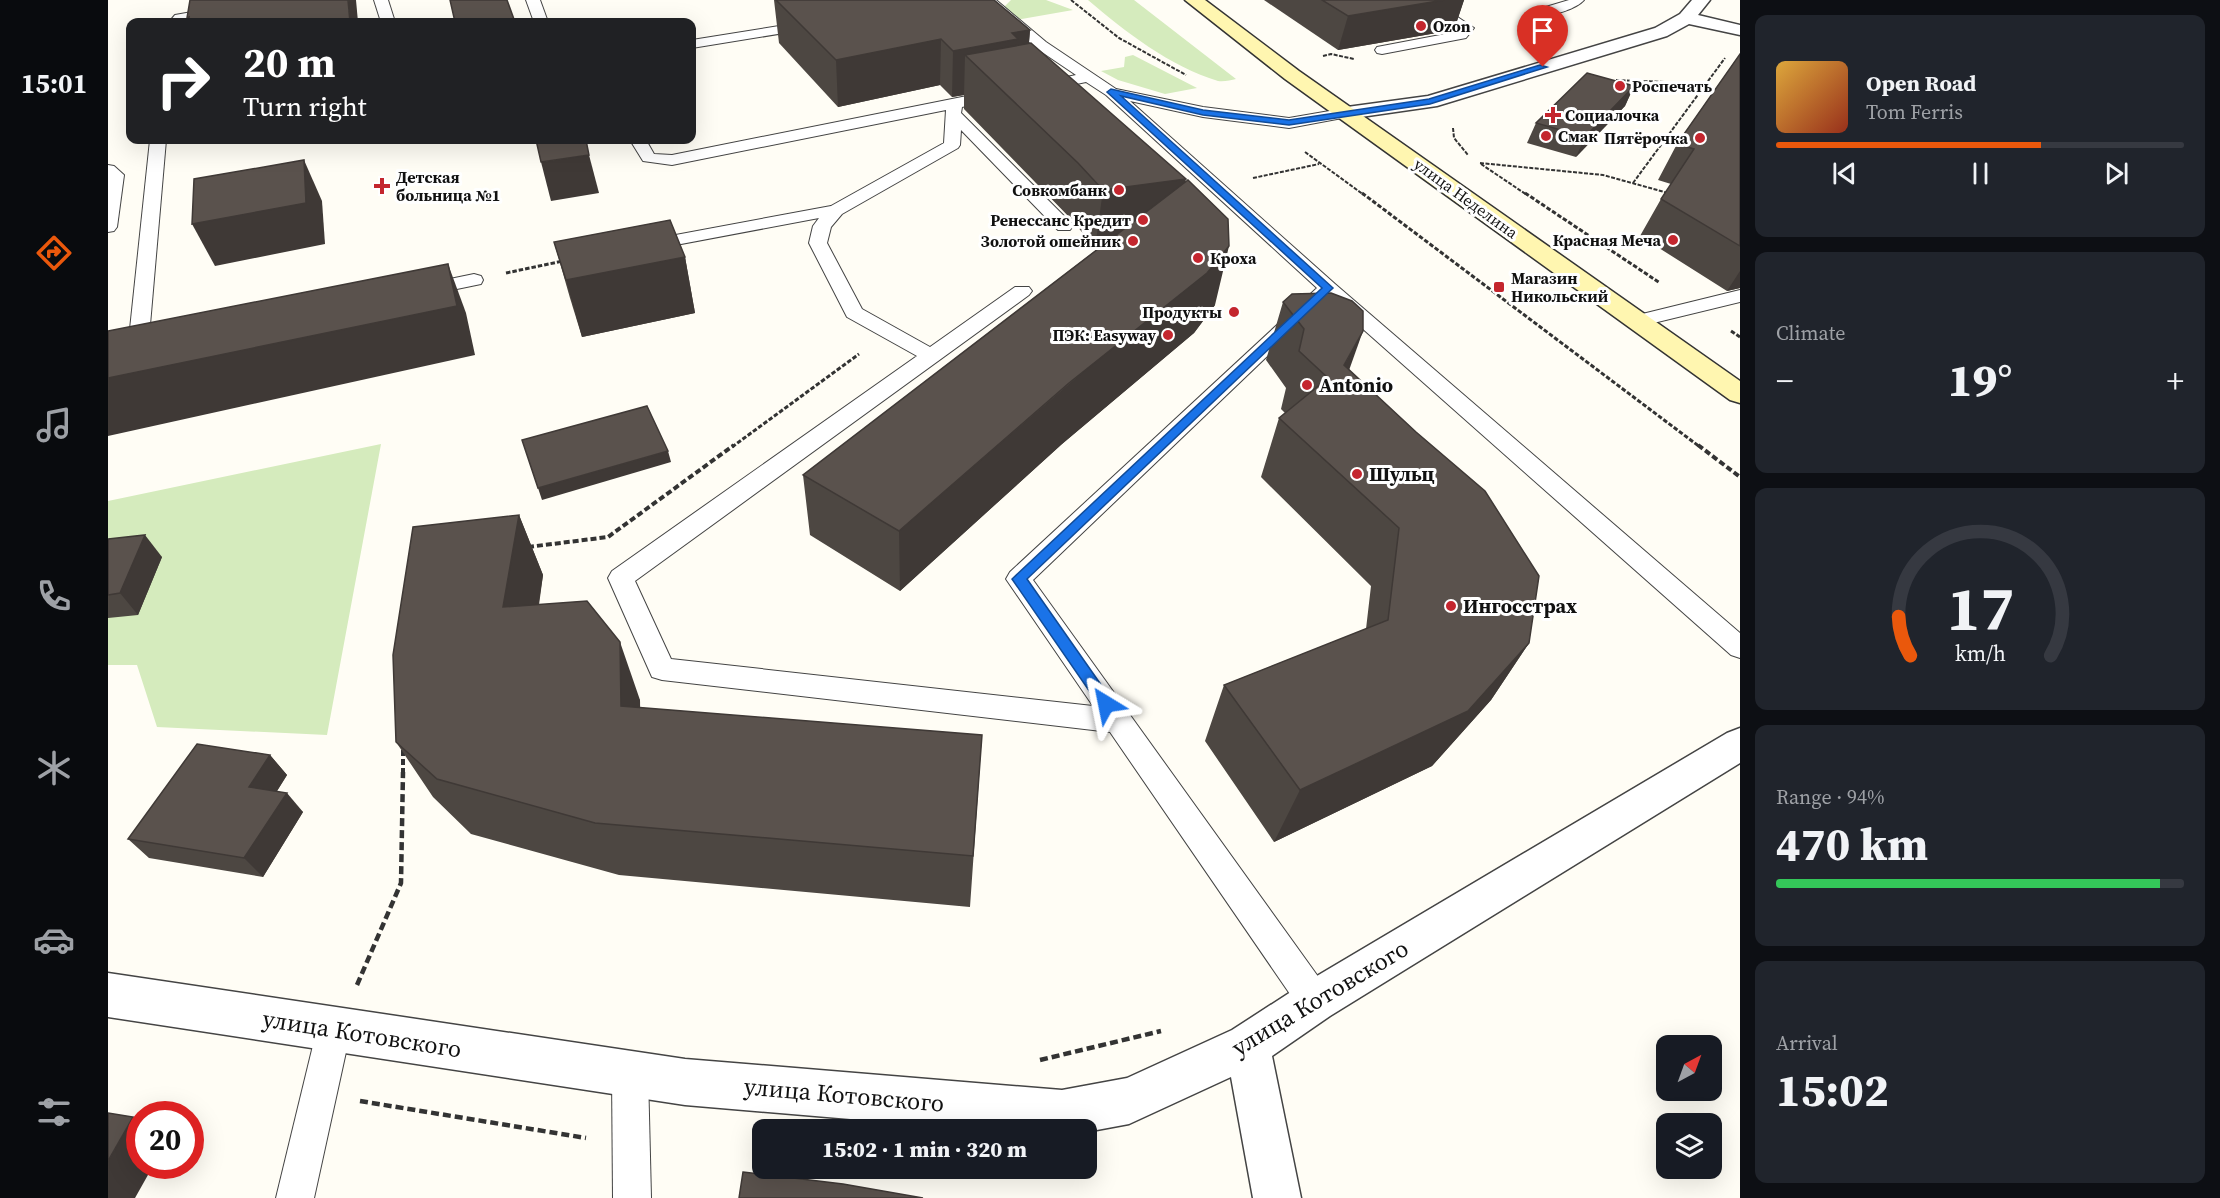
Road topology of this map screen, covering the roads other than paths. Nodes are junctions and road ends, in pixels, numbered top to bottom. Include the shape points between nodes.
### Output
1 (381, 0) edge
2 (533, 0) edge
3 (988, 0) edge
4 (1194, 0) edge
5 (1423, 0) edge
6 (1577, 0) edge
7 (1701, 0) edge
8 (236, 9) edge
9 (1544, 12) dead end
10 (180, 18) edge
11 (387, 18) edge
12 (540, 18) edge
13 (1686, 18) junction
14 (825, 22) edge
15 (1740, 30) edge
16 (696, 43) edge
17 (1382, 50) edge
18 (1089, 76) junction
19 (1111, 92) junction
20 (953, 109) junction
21 (1347, 113) junction
22 (158, 144) edge
23 (640, 144) edge
24 (108, 170) edge
25 (836, 210) junction
26 (1064, 226) dead end
27 (108, 227) edge
28 (578, 258) edge
29 (474, 280) road end
30 (1328, 288) junction
31 (1022, 291) dead end
32 (404, 294) edge
33 (1740, 296) edge
34 (1637, 321) junction
35 (161, 343) edge
36 (138, 348) junction
37 (118, 352) edge
38 (933, 357) junction
39 (1740, 394) edge
40 (1740, 648) edge
41 (1119, 721) junction
42 (1740, 744) edge
43 (108, 995) edge
44 (1315, 1001) junction
45 (344, 1011) junction
46 (1248, 1046) junction
47 (630, 1074) junction
48 (295, 1198) edge
49 (632, 1198) edge
50 (1276, 1198) edge

1 - 11 lane
2 - 12 lane
3 - 18 lane via 1041,45
4 - 21 main road, улица Неделина
5 - 17 lane via 1467,28 1461,35
6 - 9 lane
7 - 13 street
8 - 10 lane
13 - 15 street
13 - 21 street via 1661,32 1430,102
14 - 16 lane
18 - 19 lane
18 - 20 lane
19 - 21 lane via 1203,112 1289,123
19 - 30 lane
20 - 23 lane via 672,160 649,158
20 - 25 lane via 952,146
20 - 26 lane
21 - 34 main road, улица Неделина
22 - 36 lane
24 - 27 lane via 116,175
25 - 28 lane
25 - 38 lane via 822,226 818,243 854,313
29 - 32 lane
30 - 40 lane
30 - 41 lane via 1019,579
31 - 38 lane
33 - 34 lane
34 - 39 main road, улица Неделина
35 - 36 lane
36 - 37 lane
38 - 41 lane via 621,578 662,669
41 - 44 lane
42 - 44 street, улица Котовского
43 - 45 street, улица Котовского
44 - 46 street, улица Котовского
45 - 47 street, улица Котовского
45 - 48 lane via 319,1094
46 - 47 street, улица Котовского via 1129,1101 1062,1113
46 - 50 street
47 - 49 lane

